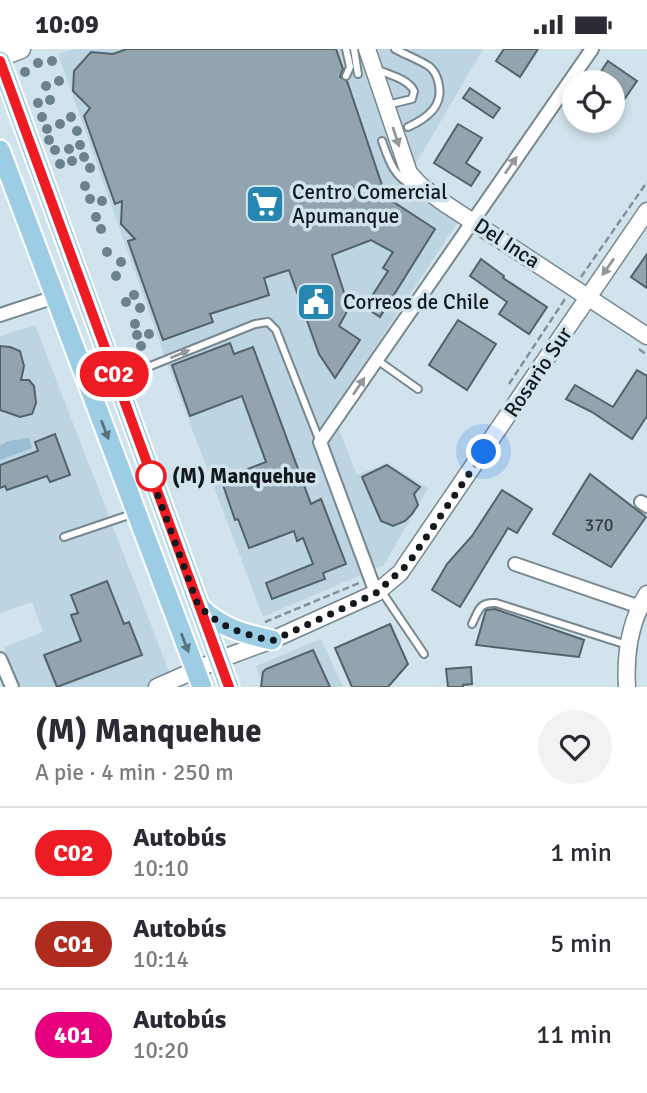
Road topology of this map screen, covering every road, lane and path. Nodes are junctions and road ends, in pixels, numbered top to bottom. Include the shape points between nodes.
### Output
1 (21, 49) edge
2 (346, 49) edge
3 (354, 49) edge
4 (367, 49) edge
5 (395, 49) edge
6 (592, 49) edge
7 (0, 59) edge
8 (366, 71) junction
9 (345, 76) dead end
10 (386, 105) junction
11 (408, 127) dead end
12 (382, 142) dead end
13 (0, 150) edge
14 (647, 182) edge
15 (444, 203) junction
16 (647, 211) edge
17 (472, 221) junction
18 (574, 287) junction
19 (588, 296) junction
20 (55, 297) junction
21 (0, 315) edge
22 (647, 336) edge
23 (377, 360) junction
24 (116, 380) junction
25 (418, 389) dead end
26 (504, 392) dead end
27 (320, 442) junction
28 (136, 512) junction
29 (64, 537) dead end
30 (515, 564) dead end
31 (376, 587) junction
32 (643, 600) edge
33 (198, 605) junction
34 (472, 624) dead end
35 (268, 631) junction
36 (627, 645) junction
37 (424, 654) dead end
38 (0, 659) edge
39 (218, 660) junction
40 (199, 679) edge
41 (12, 687) edge
42 (157, 687) edge
43 (229, 687) edge
44 (627, 687) edge

1 - 7 main road
2 - 9 lane via 350,67
3 - 8 lane
4 - 8 street, Del Inca
5 - 11 lane via 431,68 439,84 437,105
17 -> 6 street
7 - 24 main road
8 - 10 street, Del Inca
8 - 10 lane via 406,82 414,91 412,99
10 -> 15 street, Del Inca via 409,173
12 - 15 lane via 397,175
13 - 20 main road
14 - 18 path
15 - 17 street, Del Inca
16 -> 19 street, Rosario Sur
17 - 18 street, Del Inca
17 - 23 street
18 - 19 street, Del Inca
18 - 26 path
19 - 22 street, Del Inca
19 - 31 street, Rosario Sur via 408,564
20 - 21 street
20 -> 28 main road
23 - 25 lane
27 -> 23 street
24 -> 27 lane via 268,321 276,330
24 - 33 main road
27 - 31 street
28 - 29 lane
28 -> 40 main road
30 - 32 street
31 - 35 street, Rosario Sur
31 - 35 path
31 - 37 lane
32 - 36 street
33 - 35 main road via 229,628
33 - 39 main road
34 - 36 lane via 481,606 496,603
35 - 39 street, Rosario Sur
36 - 44 street
38 - 41 street
39 - 40 street, Rosario Sur
39 - 43 main road
40 - 42 street, Rosario Sur

